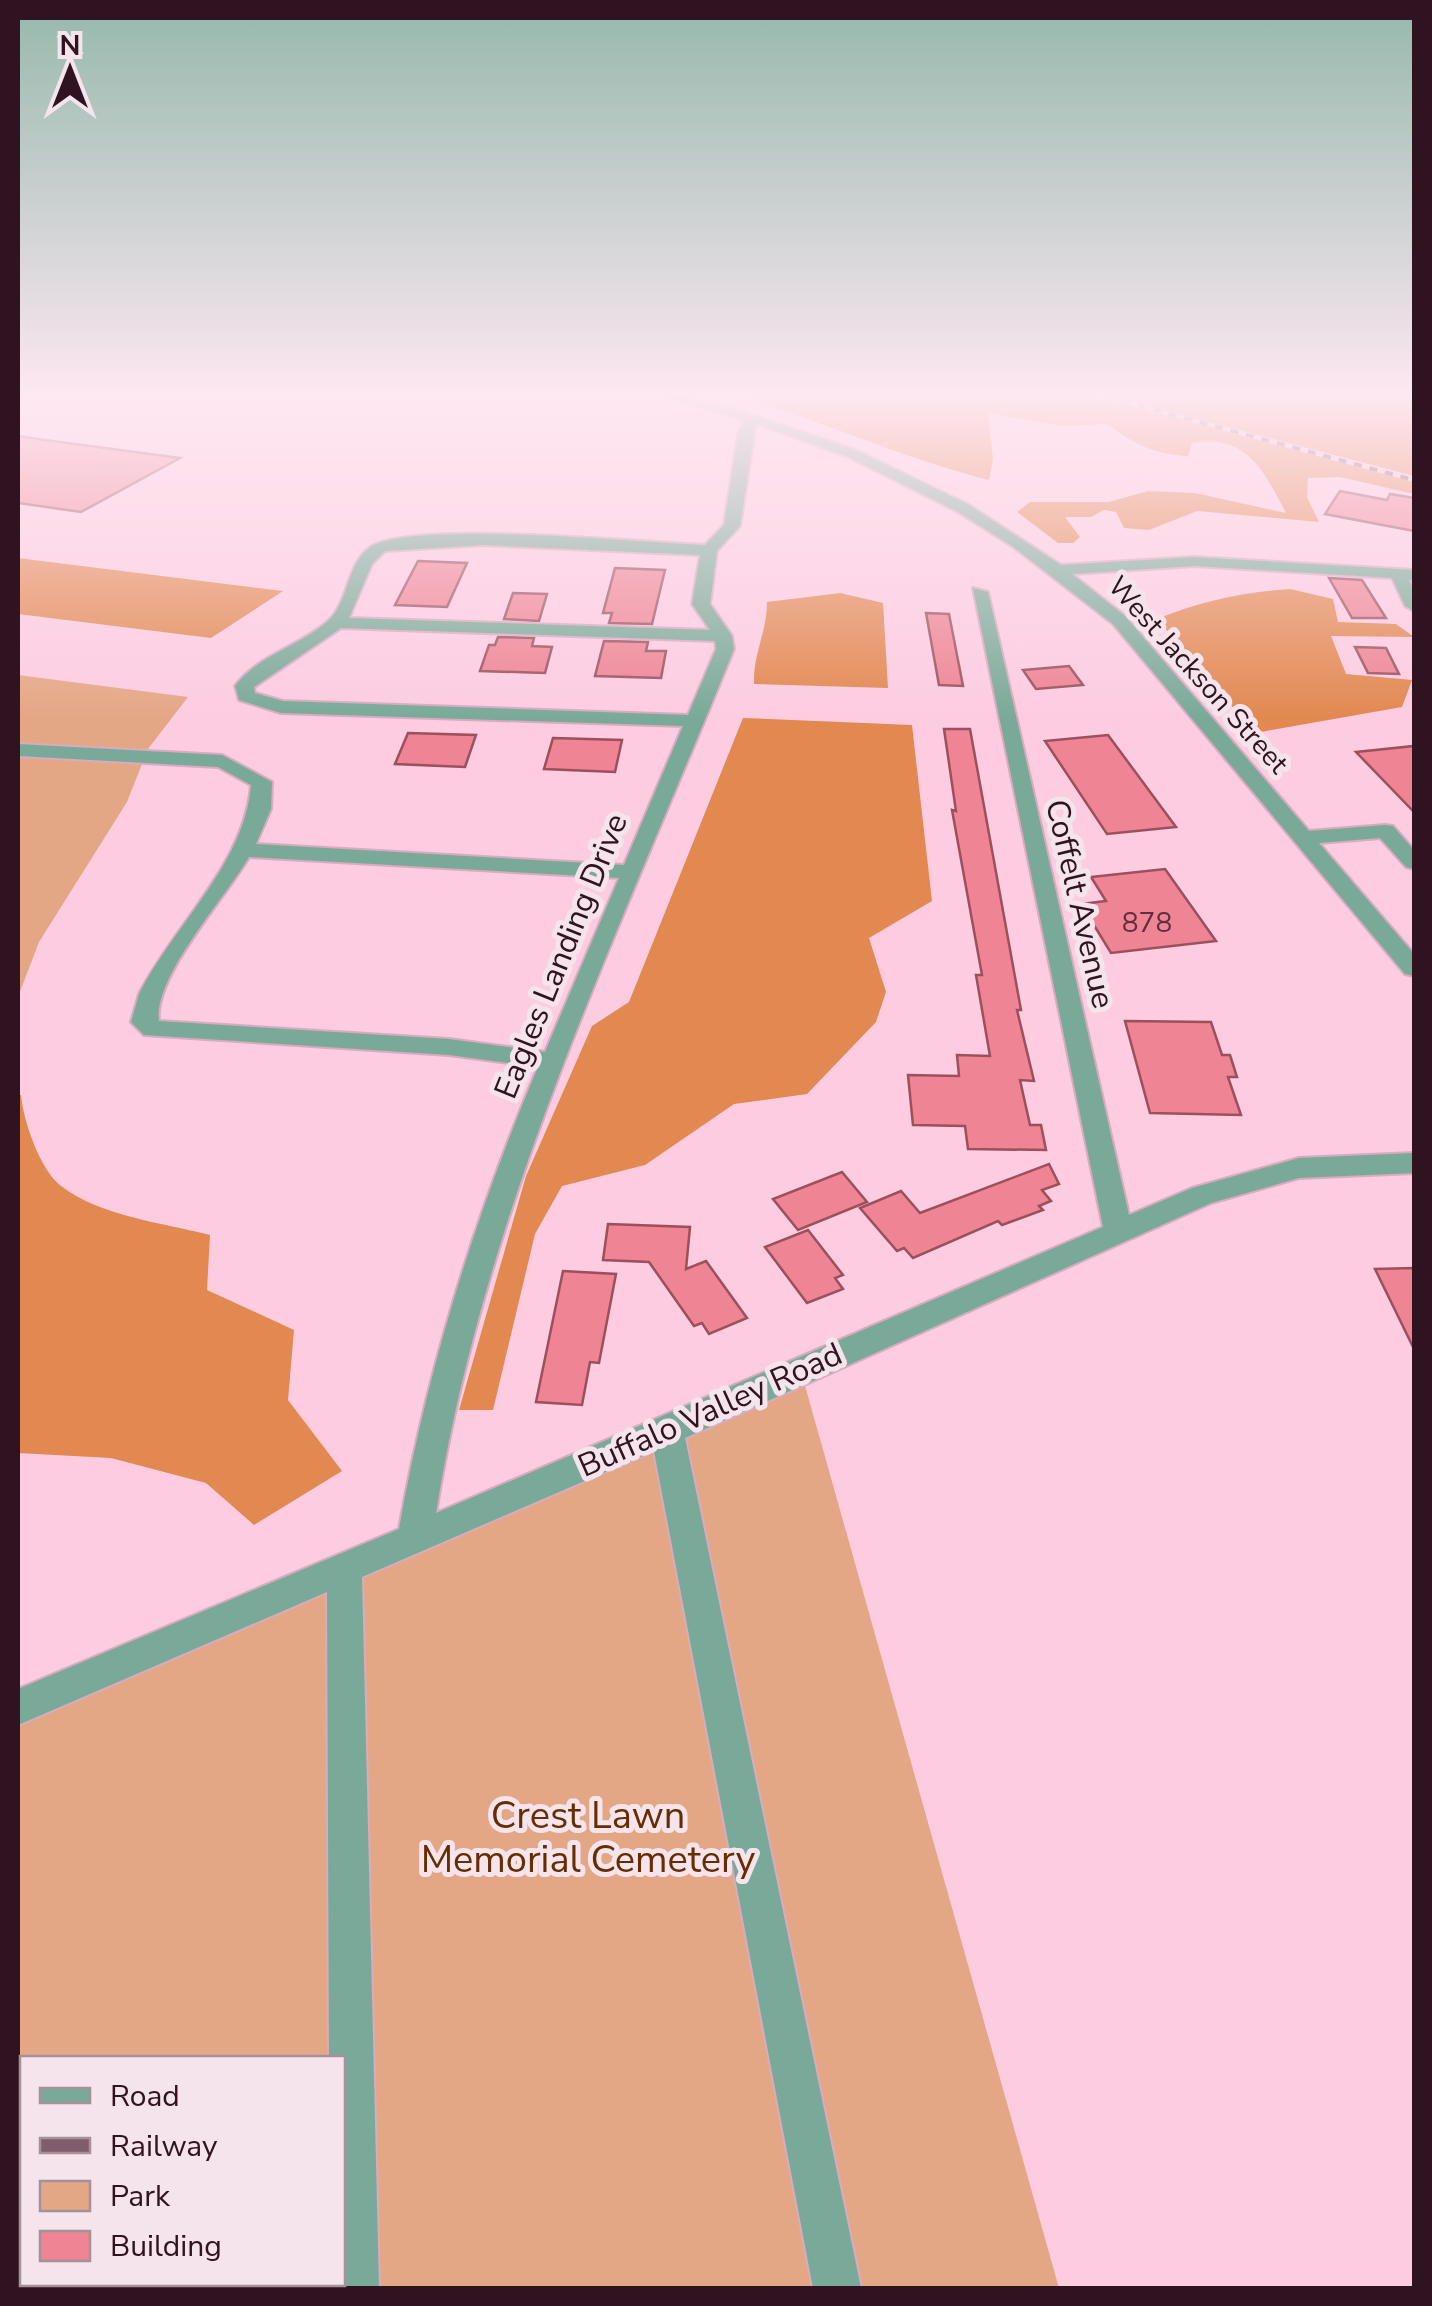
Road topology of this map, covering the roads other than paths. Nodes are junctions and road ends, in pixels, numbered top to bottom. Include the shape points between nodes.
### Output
1 (735, 505) edge
2 (962, 505) edge
3 (709, 550) junction
4 (1062, 570) junction
5 (1406, 575) edge
6 (980, 592) dead end
7 (1414, 606) edge
8 (337, 624) junction
9 (723, 636) junction
10 (695, 721) junction
11 (18, 750) edge
12 (1305, 838) junction
13 (240, 850) junction
14 (1414, 862) edge
15 (631, 872) junction
16 (1414, 931) edge
17 (1385, 934) junction
18 (1414, 968) edge
19 (553, 1061) junction
20 (1414, 1163) edge
21 (1118, 1229) junction
22 (666, 1431) junction
23 (415, 1537) junction
24 (344, 1569) junction
25 (18, 1707) edge
26 (355, 2288) edge
27 (837, 2288) edge

1 - 3 street via 732,526
2 - 4 street, West Jackson Street
3 - 8 street via 402,541 369,557
3 - 9 street via 701,604
4 - 5 street via 1166,560
4 - 12 street, West Jackson Street via 1118,620
5 - 7 street
6 - 21 street, Coffelt Avenue
8 - 9 street
8 - 10 street via 254,673 244,686 246,696 281,707
9 - 10 street, Eagles Landing Drive via 726,649
10 - 15 street, Eagles Landing Drive
11 - 13 street via 186,758 242,768 262,782 264,792
12 - 14 street via 1386,830
12 - 17 street, West Jackson Street
13 - 15 street
13 - 19 street via 157,984 144,1022 153,1029 449,1047
15 - 19 street, Eagles Landing Drive
16 - 17 street
17 - 18 street, West Jackson Street
19 - 23 street, Eagles Landing Drive via 505,1179 449,1369
20 - 21 street, Buffalo Valley Road via 1280,1171
21 - 22 street, Buffalo Valley Road
22 - 23 street, Buffalo Valley Road
22 - 27 street
23 - 24 street, Buffalo Valley Road
24 - 25 street, Buffalo Valley Road
24 - 26 street

